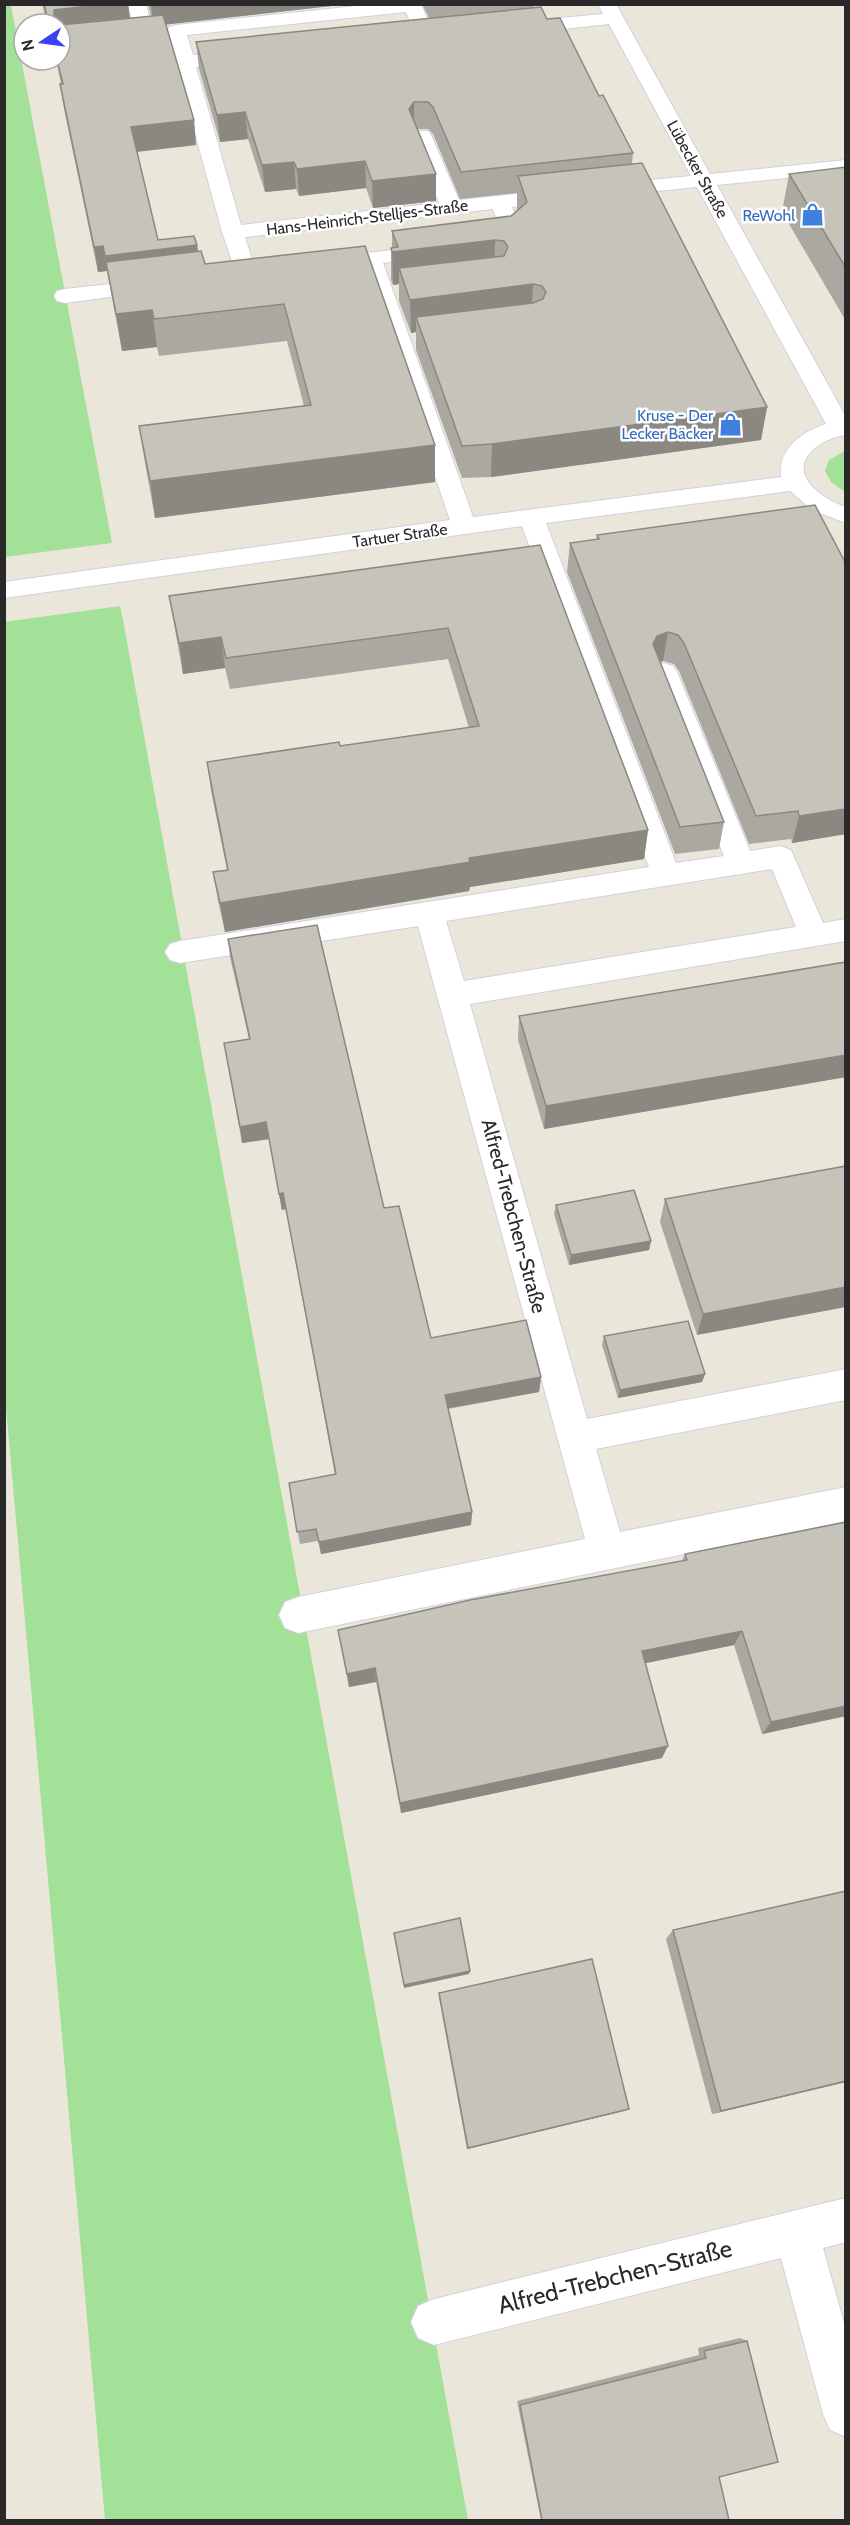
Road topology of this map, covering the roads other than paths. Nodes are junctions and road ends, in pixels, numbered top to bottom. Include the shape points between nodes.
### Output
1 (137, 4) edge
2 (413, 5) edge
3 (610, 11) edge
4 (176, 30) junction
5 (496, 30) edge
6 (144, 34) junction
7 (450, 35) edge
8 (123, 36) edge
9 (426, 38) junction
10 (403, 40) edge
11 (265, 54) edge
12 (185, 62) junction
13 (422, 135) edge
14 (846, 166) edge
15 (705, 182) junction
16 (500, 201) junction
17 (451, 207) junction
18 (233, 232) junction
19 (371, 259) junction
20 (179, 282) edge
21 (406, 292) edge
22 (384, 294) junction
23 (65, 296) dead end
24 (843, 428) edge
25 (795, 483) junction
26 (846, 515) edge
27 (531, 517) junction
28 (464, 526) junction
29 (4, 590) edge
30 (664, 672) edge
31 (741, 863) junction
32 (666, 875) junction
33 (429, 913) junction
34 (846, 930) edge
35 (814, 935) junction
36 (180, 952) dead end
37 (453, 995) junction
38 (846, 1384) edge
39 (575, 1437) junction
40 (846, 1504) edge
41 (607, 1552) junction
42 (298, 1615) dead end
43 (846, 2220) edge
44 (796, 2232) junction
45 (434, 2322) dead end
46 (846, 2414) edge

1 - 6 street
2 - 4 street
2 - 9 street
3 - 5 street
3 - 15 street, Lübecker Straße
4 - 6 street
4 - 12 street
6 - 8 street
7 - 9 street
9 - 10 street
11 - 12 street
12 - 18 street
13 - 17 street
14 - 15 street, Hans-Heinrich-Stelljes-Straße
15 - 16 street, Hans-Heinrich-Stelljes-Straße
15 - 24 street, Lübecker Straße
16 - 17 street, Hans-Heinrich-Stelljes-Straße
16 - 19 street via 512,234 501,243
17 - 18 street, Hans-Heinrich-Stelljes-Straße
18 - 19 street via 235,275
19 - 22 street
20 - 23 street
21 - 22 street
22 - 28 street via 411,341
24 - 25 street via 815,436 798,450 791,468
25 - 26 street via 812,502
25 - 27 street, Tartuer Straße
27 - 28 street, Tartuer Straße
27 - 32 street
28 - 29 street, Tartuer Straße
30 - 31 street
31 - 32 street
31 - 35 street via 781,857
32 - 33 street
33 - 36 street
33 - 37 street, Alfred-Trebchen-Straße
34 - 35 street
35 - 37 street
37 - 39 street, Alfred-Trebchen-Straße
38 - 39 street
39 - 41 street, Alfred-Trebchen-Straße
40 - 41 street
41 - 42 street
43 - 44 street, Alfred-Trebchen-Straße
44 - 45 street, Alfred-Trebchen-Straße
44 - 46 street

